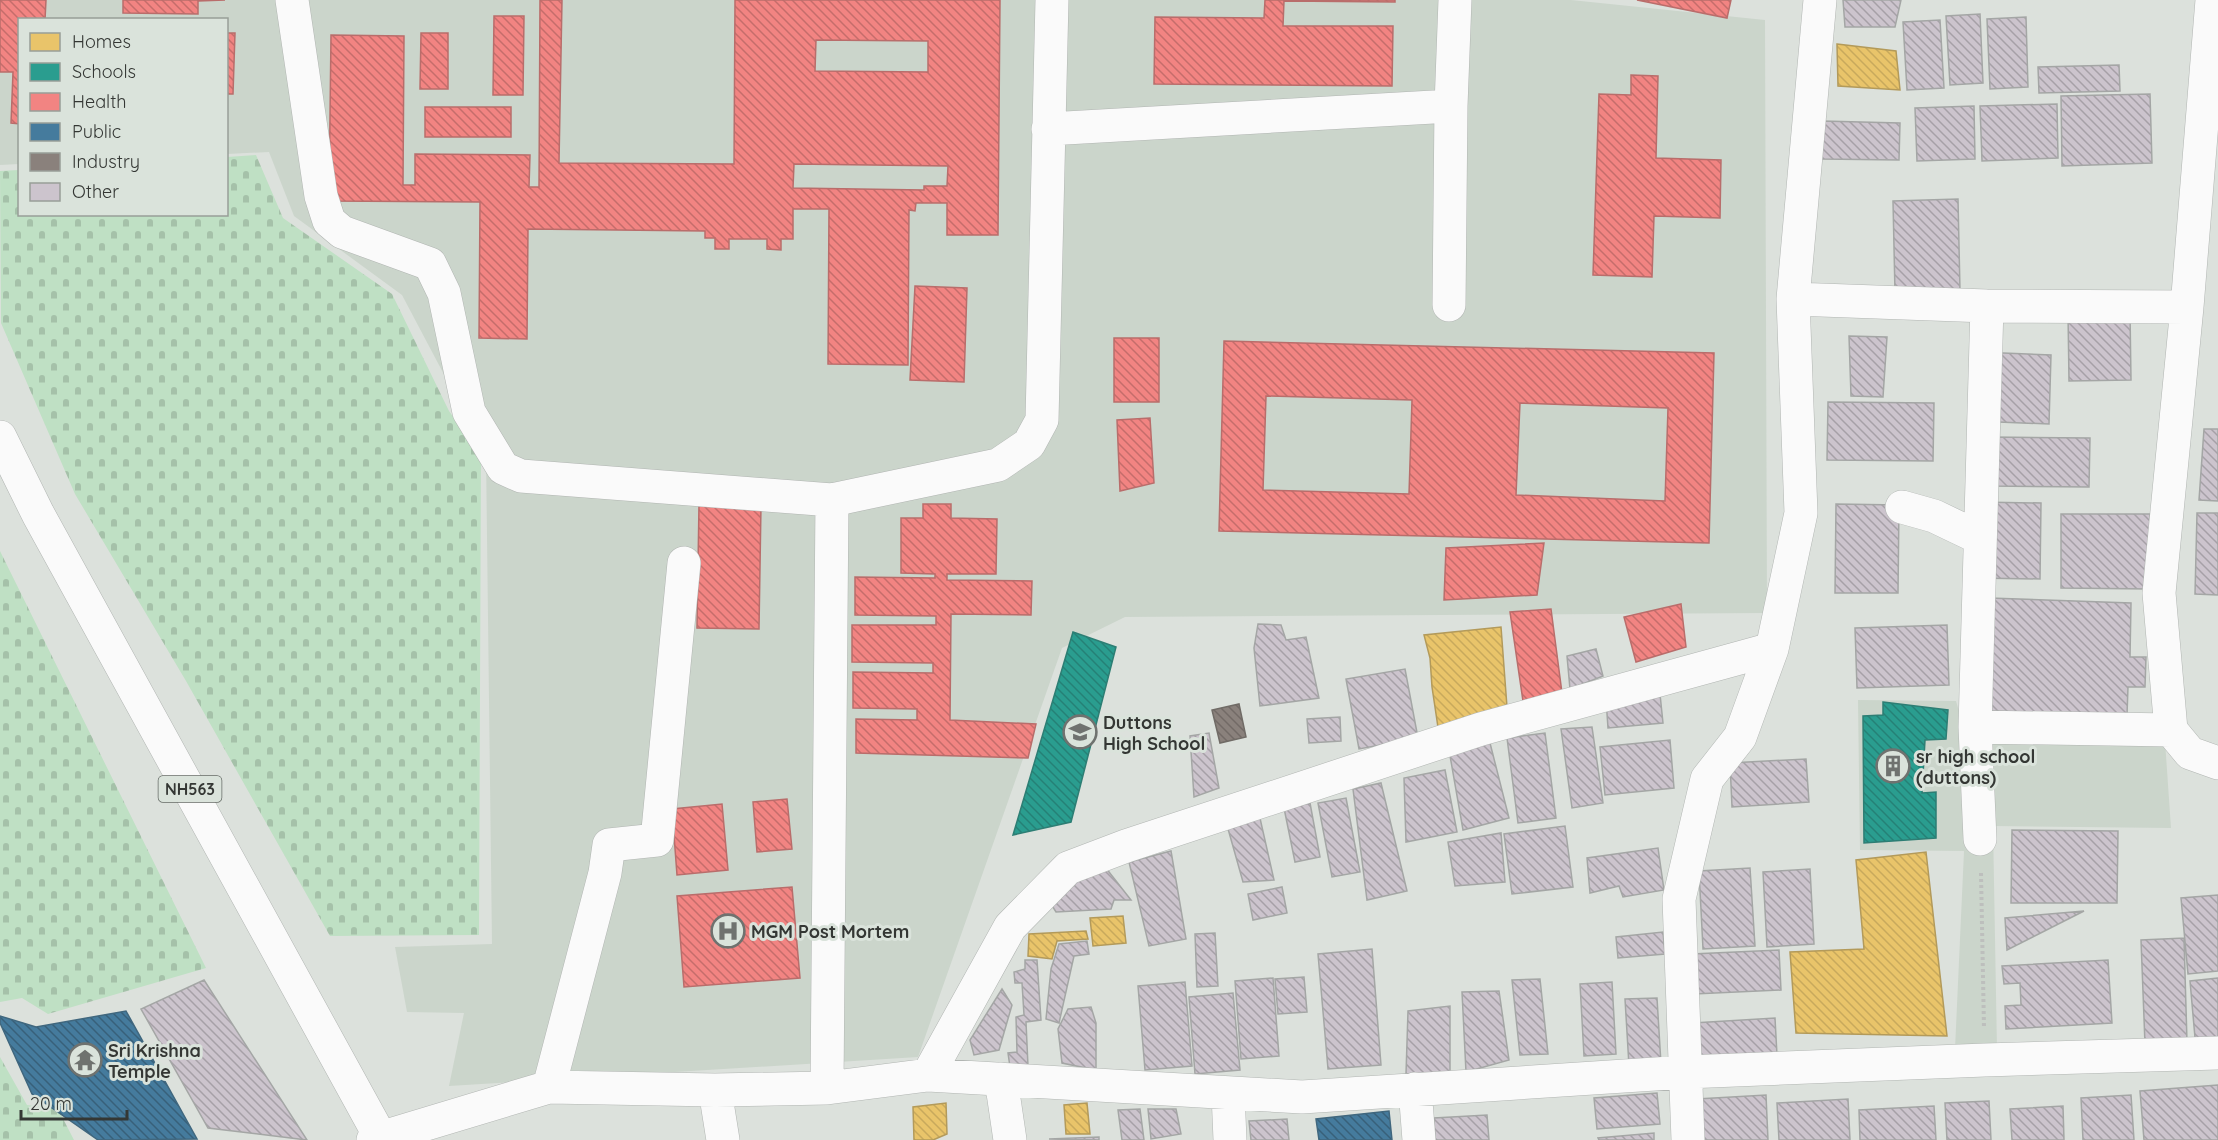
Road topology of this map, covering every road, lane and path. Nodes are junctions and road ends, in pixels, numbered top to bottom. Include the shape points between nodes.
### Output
1 (292, 0) edge
2 (1052, 0) edge
3 (1455, 0) edge
4 (1820, 0) edge
5 (2212, 0) edge
6 (1451, 106) junction
7 (1048, 129) junction
8 (1793, 299) junction
9 (1449, 305) dead end
10 (1987, 306) junction
11 (2187, 307) junction
12 (0, 437) edge
13 (832, 500) junction
14 (1902, 507) dead end
15 (1980, 538) junction
16 (684, 563) dead end
17 (1772, 649) junction
18 (1976, 727) junction
19 (2171, 730) junction
20 (2218, 764) edge
21 (1980, 839) joint
22 (2218, 1053) edge
23 (1985, 1060) junction
24 (1686, 1072) junction
25 (928, 1075) junction
26 (1001, 1079) junction
27 (549, 1087) junction
28 (827, 1088) junction
29 (1415, 1089) junction
30 (715, 1090) junction
31 (1228, 1093) junction
32 (379, 1139) edge
33 (723, 1140) edge
34 (1010, 1140) edge
35 (1230, 1140) edge
36 (1419, 1140) edge
37 (1688, 1140) edge

1 - 13 main road via 321,196 329,221 342,232 430,264 444,293 469,412 503,468 521,476
2 - 7 main road
3 - 6 main road
4 - 8 main road
5 - 11 main road
6 - 7 main road
6 - 9 main road
7 - 13 main road via 1042,420 1029,444 998,465
8 - 10 main road
8 - 17 main road via 1801,513
10 - 11 main road
10 - 15 main road
11 - 19 main road via 2159,593
12 - 32 main road, NH563 via 38,514
13 - 28 main road
14 - 15 main road via 1934,516
15 - 18 main road
16 - 27 main road via 657,840 609,845
17 - 24 main road via 1740,737 1707,779 1679,899
17 - 25 main road via 1481,729 1068,868 1010,927
18 - 19 main road
18 - 21 main road
19 - 20 main road via 2190,753
21 - 23 path
22 - 23 main road
23 - 24 main road
24 - 29 main road
24 - 37 main road
25 - 26 main road
25 - 28 main road
26 - 31 main road
26 - 34 main road
27 - 30 main road
27 - 32 main road
28 - 30 main road
29 - 31 main road via 1302,1097
29 - 36 main road
30 - 33 main road
31 - 35 main road

